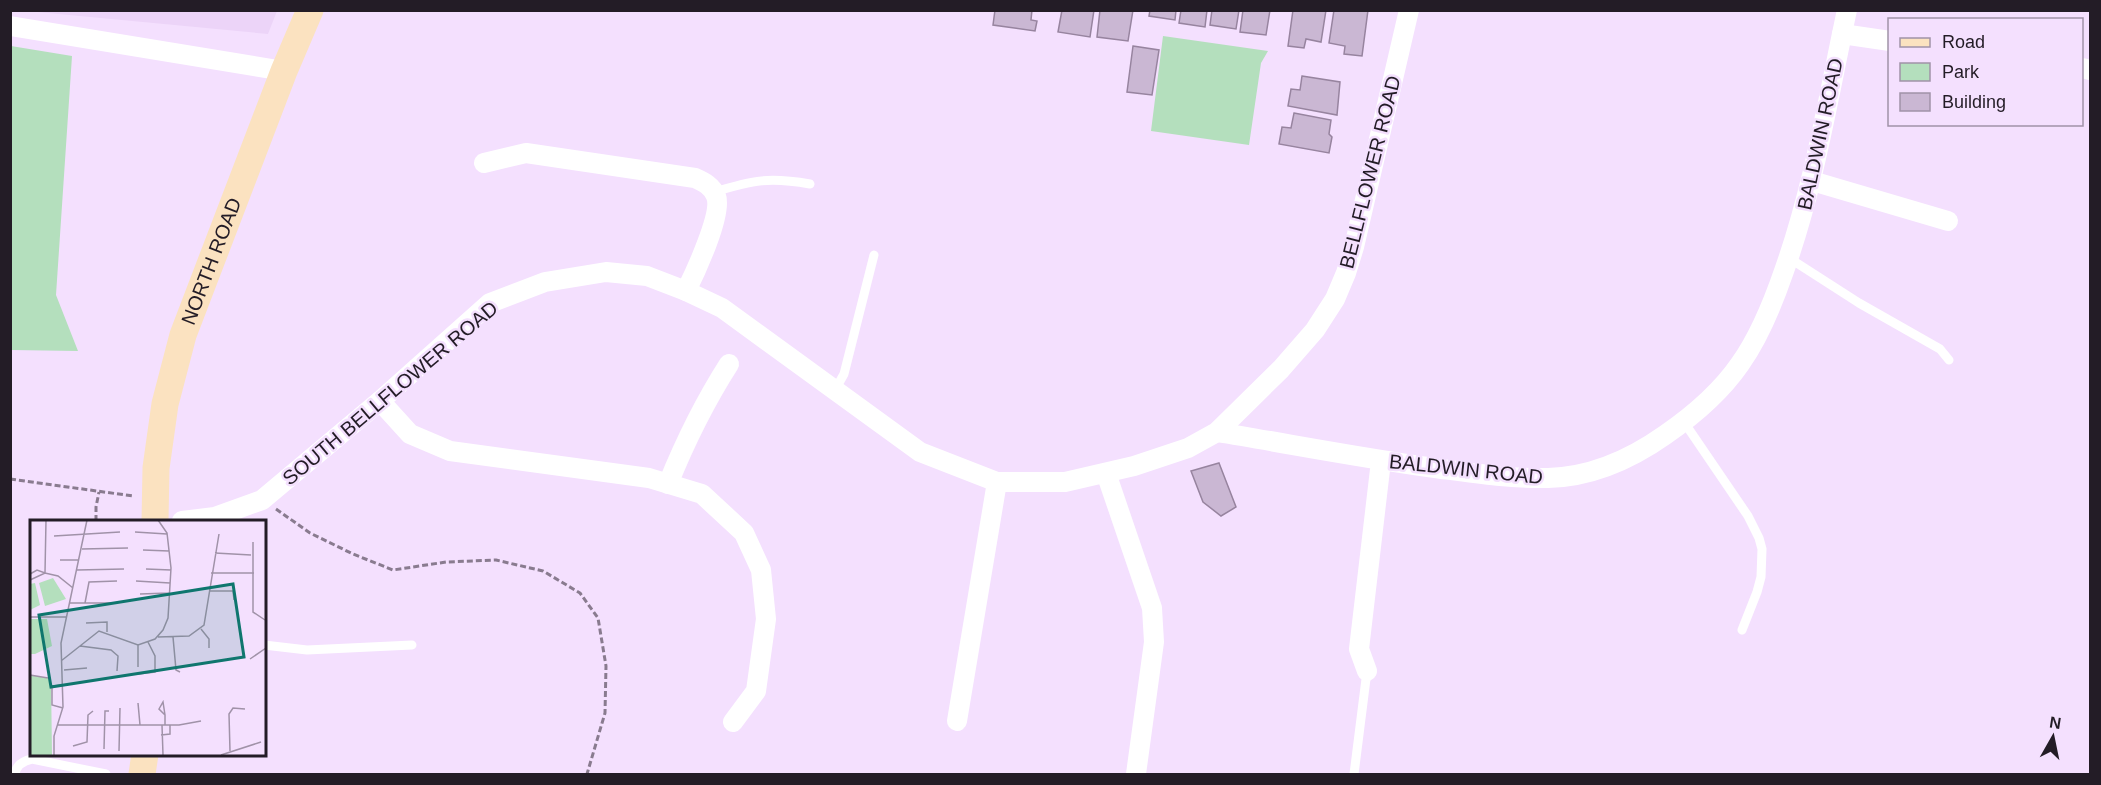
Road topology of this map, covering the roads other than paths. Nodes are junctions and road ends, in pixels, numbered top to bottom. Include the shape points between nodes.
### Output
1 (310, 10) edge
2 (1409, 10) edge
3 (1847, 10) edge
4 (10, 26) edge
5 (1842, 34) junction
6 (1888, 41) edge
7 (284, 71) junction
8 (484, 163) dead end
9 (1812, 181) junction
10 (810, 184) dead end
11 (714, 192) junction
12 (1948, 221) dead end
13 (874, 255) dead end
14 (1789, 258) junction
15 (686, 291) junction
16 (1948, 360) dead end
17 (729, 364) dead end
18 (835, 390) junction
19 (380, 401) junction
20 (1683, 422) junction
21 (1217, 432) junction
22 (1381, 461) junction
23 (1106, 473) junction
24 (997, 482) junction
25 (668, 484) junction
26 (156, 510) edge
27 (190, 520) edge
28 (1742, 630) dead end
29 (266, 645) edge
30 (412, 645) dead end
31 (1367, 671) joint
32 (957, 721) dead end
33 (733, 722) dead end
34 (145, 755) edge
35 (15, 774) edge
36 (106, 774) edge
37 (142, 774) edge
38 (1136, 774) edge
39 (1354, 774) edge

1 - 7 street, NORTH ROAD
2 - 21 street, BELLFLOWER ROAD via 1347,273 1315,330
3 - 5 street, BALDWIN ROAD
4 - 7 street
5 - 6 street
5 - 9 street, BALDWIN ROAD
7 - 26 street, NORTH ROAD via 183,335 165,404 156,468
8 - 11 street via 526,153 695,178
9 - 12 street
9 - 14 street, BALDWIN ROAD
10 - 11 lane via 767,179
11 - 15 street via 717,214
13 - 18 lane via 844,374
14 - 16 lane via 1940,349
14 - 20 street, BALDWIN ROAD via 1741,363 1710,400
15 - 18 street, SOUTH BELLFLOWER ROAD via 722,308
15 - 19 street, SOUTH BELLFLOWER ROAD via 647,276 606,273 545,282 490,303
17 - 25 street via 686,439
18 - 24 street, SOUTH BELLFLOWER ROAD via 920,452
19 - 25 street via 410,434 450,451
19 - 27 street, SOUTH BELLFLOWER ROAD via 262,500 215,517
20 - 22 street, BALDWIN ROAD via 1628,457 1572,475 1494,476
20 - 28 lane via 1759,538 1761,577
21 - 22 street, BALDWIN ROAD
21 - 23 street, SOUTH BELLFLOWER ROAD via 1188,448
22 - 31 street via 1359,649
23 - 24 street, SOUTH BELLFLOWER ROAD via 1065,482
23 - 38 street via 1148,593 1154,624
24 - 32 street
25 - 33 street via 702,494 744,533 761,570 766,619 756,691
29 - 30 lane via 308,650
31 - 39 lane
34 - 37 street
35 - 36 lane via 23,760 32,759

